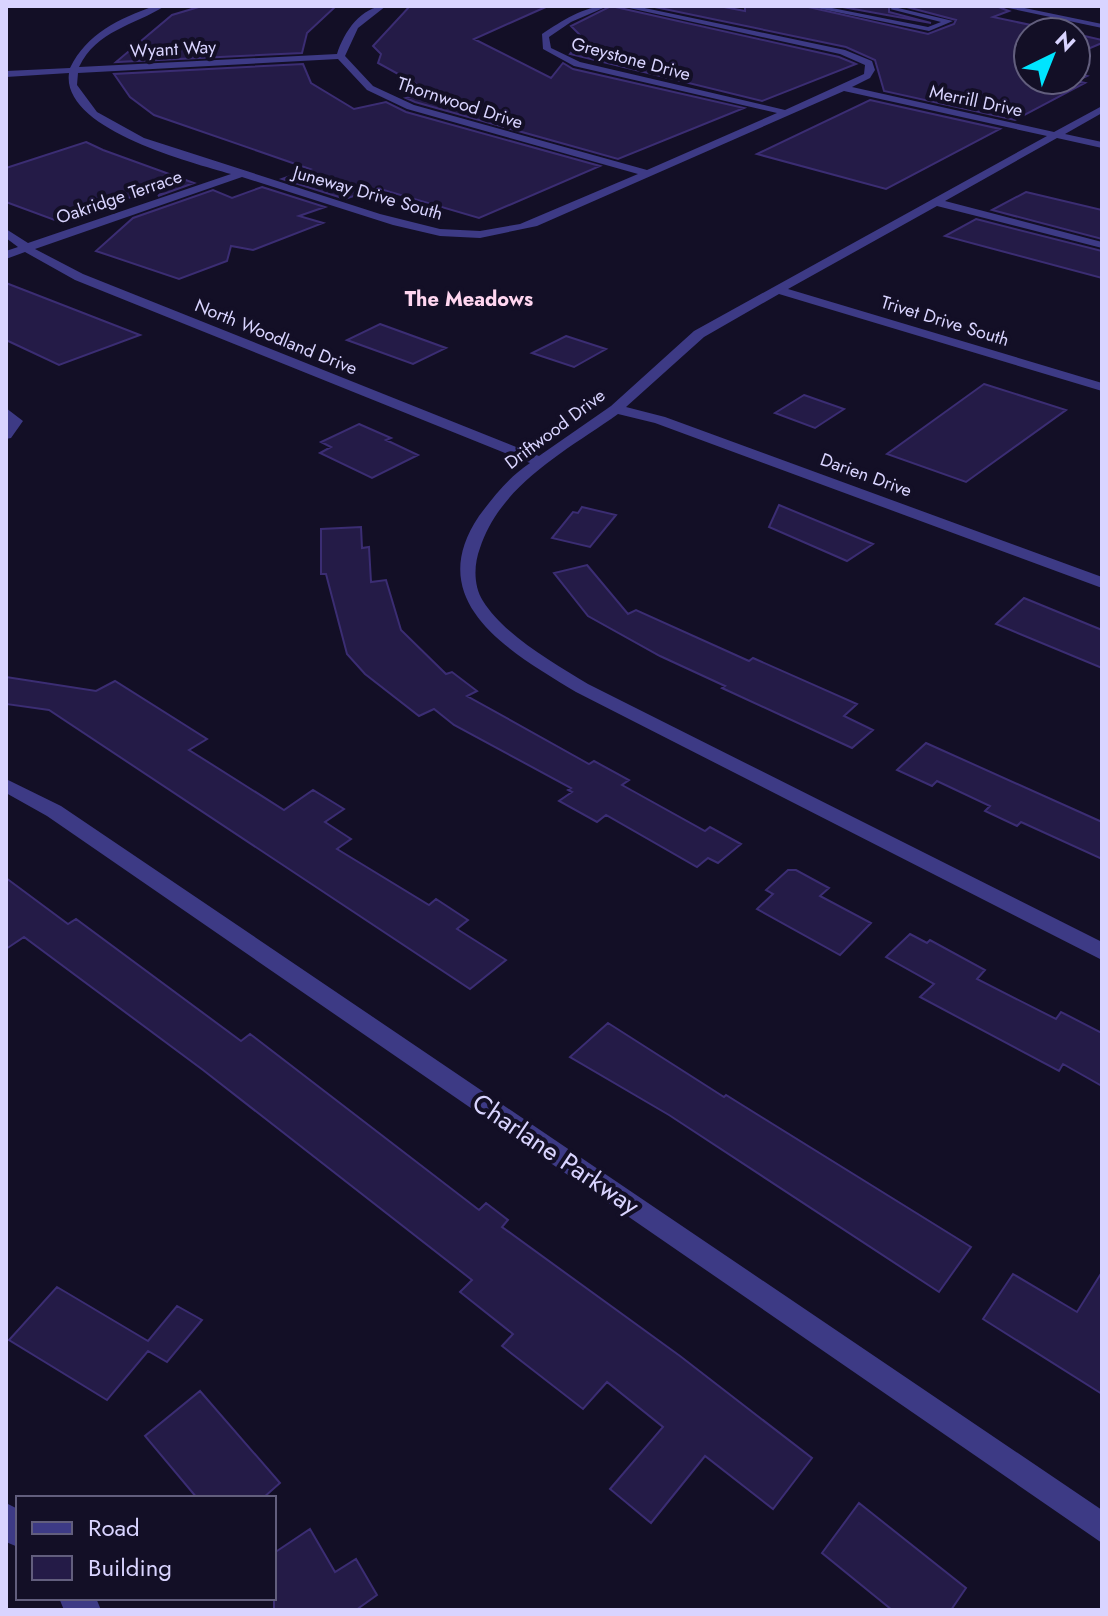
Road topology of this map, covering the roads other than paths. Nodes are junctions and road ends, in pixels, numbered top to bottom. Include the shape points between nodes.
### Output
1 (161, 6) edge
2 (382, 6) edge
3 (604, 6) edge
4 (624, 6) edge
5 (811, 6) edge
6 (1003, 6) edge
7 (898, 8) edge
8 (871, 18) junction
9 (1102, 26) edge
10 (341, 56) junction
11 (72, 70) junction
12 (6, 74) edge
13 (843, 88) junction
14 (1102, 109) edge
15 (787, 113) junction
16 (1056, 135) junction
17 (1102, 145) edge
18 (243, 173) junction
19 (650, 174) junction
20 (935, 202) junction
21 (6, 232) edge
22 (1102, 245) edge
23 (27, 248) junction
24 (6, 255) edge
25 (777, 290) junction
26 (1102, 387) edge
27 (616, 409) junction
28 (6, 412) edge
29 (6, 435) edge
30 (541, 462) junction
31 (1102, 583) edge
32 (6, 785) edge
33 (1102, 952) edge
34 (1102, 1528) edge

1 - 11 street via 103,33
2 - 10 street via 354,24
3 - 15 street, Greystone Drive via 554,27 545,36 547,49 577,64
4 - 13 street, Juneway Drive South via 808,44 869,63 867,76
5 - 8 lane
6 - 9 street
7 - 8 lane
7 - 8 lane via 949,21 929,29
10 - 11 street, Wyant Way
10 - 19 street, Thornwood Drive via 361,82 409,107
11 - 12 street, Wyant Way
11 - 18 street, Juneway Drive South via 72,85 97,117 149,142
13 - 15 street, Juneway Drive South
13 - 16 street, Merrill Drive
14 - 16 street, Driftwood Drive
15 - 19 street, Juneway Drive South
16 - 17 street, Merrill Drive
16 - 20 street, Driftwood Drive
18 - 19 street, Juneway Drive South via 411,225 462,235 508,232 533,224
18 - 23 street, Oakridge Terrace
20 - 22 street
20 - 25 street, Driftwood Drive
21 - 23 street, North Woodland Drive
23 - 24 street, Oakridge Terrace
23 - 30 street, North Woodland Drive via 79,277
25 - 26 street, Trivet Drive South
25 - 27 street, Driftwood Drive via 699,334
27 - 30 street, Driftwood Drive
27 - 31 street, Darien Drive via 660,420
28 - 29 street via 16,421
30 - 33 street, Driftwood Drive via 501,496 478,530 466,565 472,598 485,616 536,660 582,688
32 - 34 street, Charlane Parkway via 54,811

